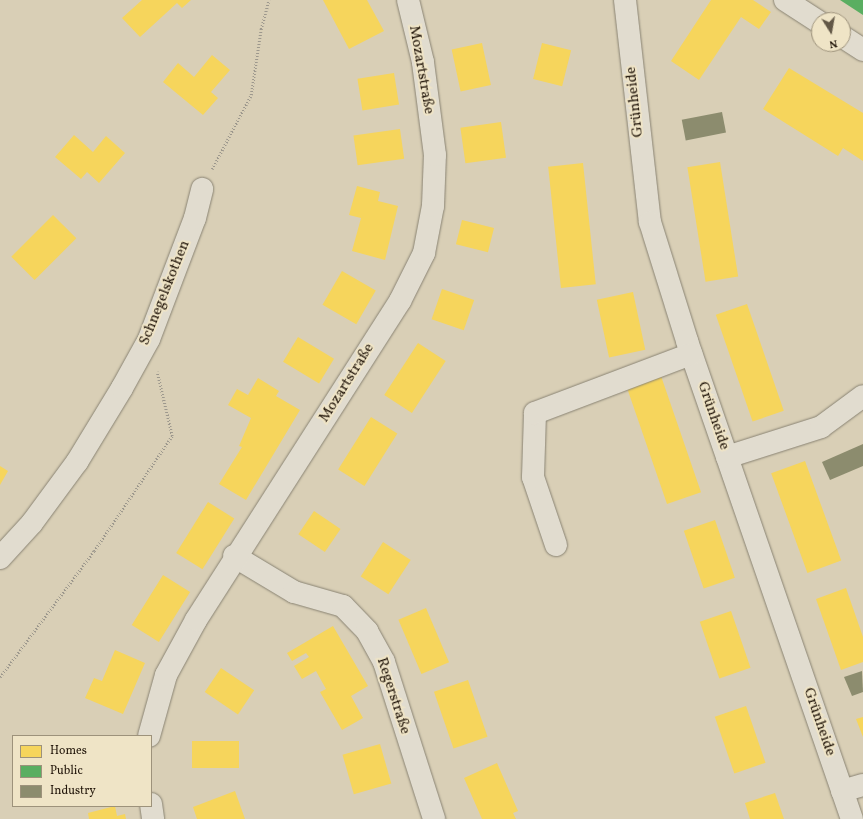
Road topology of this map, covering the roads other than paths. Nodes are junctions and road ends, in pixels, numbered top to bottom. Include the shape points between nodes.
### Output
1 (408, 0) edge
2 (625, 0) edge
3 (785, 0) edge
4 (811, 17) edge
5 (851, 42) edge
6 (863, 50) edge
7 (202, 189) road end
8 (692, 354) junction
9 (863, 396) edge
10 (727, 457) junction
11 (556, 545) dead end
12 (234, 556) junction
13 (0, 558) edge
14 (149, 735) edge
15 (863, 785) edge
16 (842, 791) junction
17 (151, 807) edge
18 (153, 819) edge
19 (434, 819) edge
20 (852, 819) edge

1 - 12 street, Mozartstraße via 423,62 434,155 433,206 424,254 400,301
2 - 8 street, Grünheide via 650,222
3 - 4 street
5 - 6 street
7 - 13 street, Schnegelskothen via 195,218 149,339 77,462 32,523
8 - 10 street, Grünheide
8 - 11 street via 535,413 533,477
9 - 10 street via 821,427
10 - 16 street, Grünheide
12 - 14 street, Mozartstraße via 166,675
12 - 19 street, Regerstraße via 294,592 343,606 368,631 384,662
15 - 16 street
16 - 20 street, Grünheide
17 - 18 street

